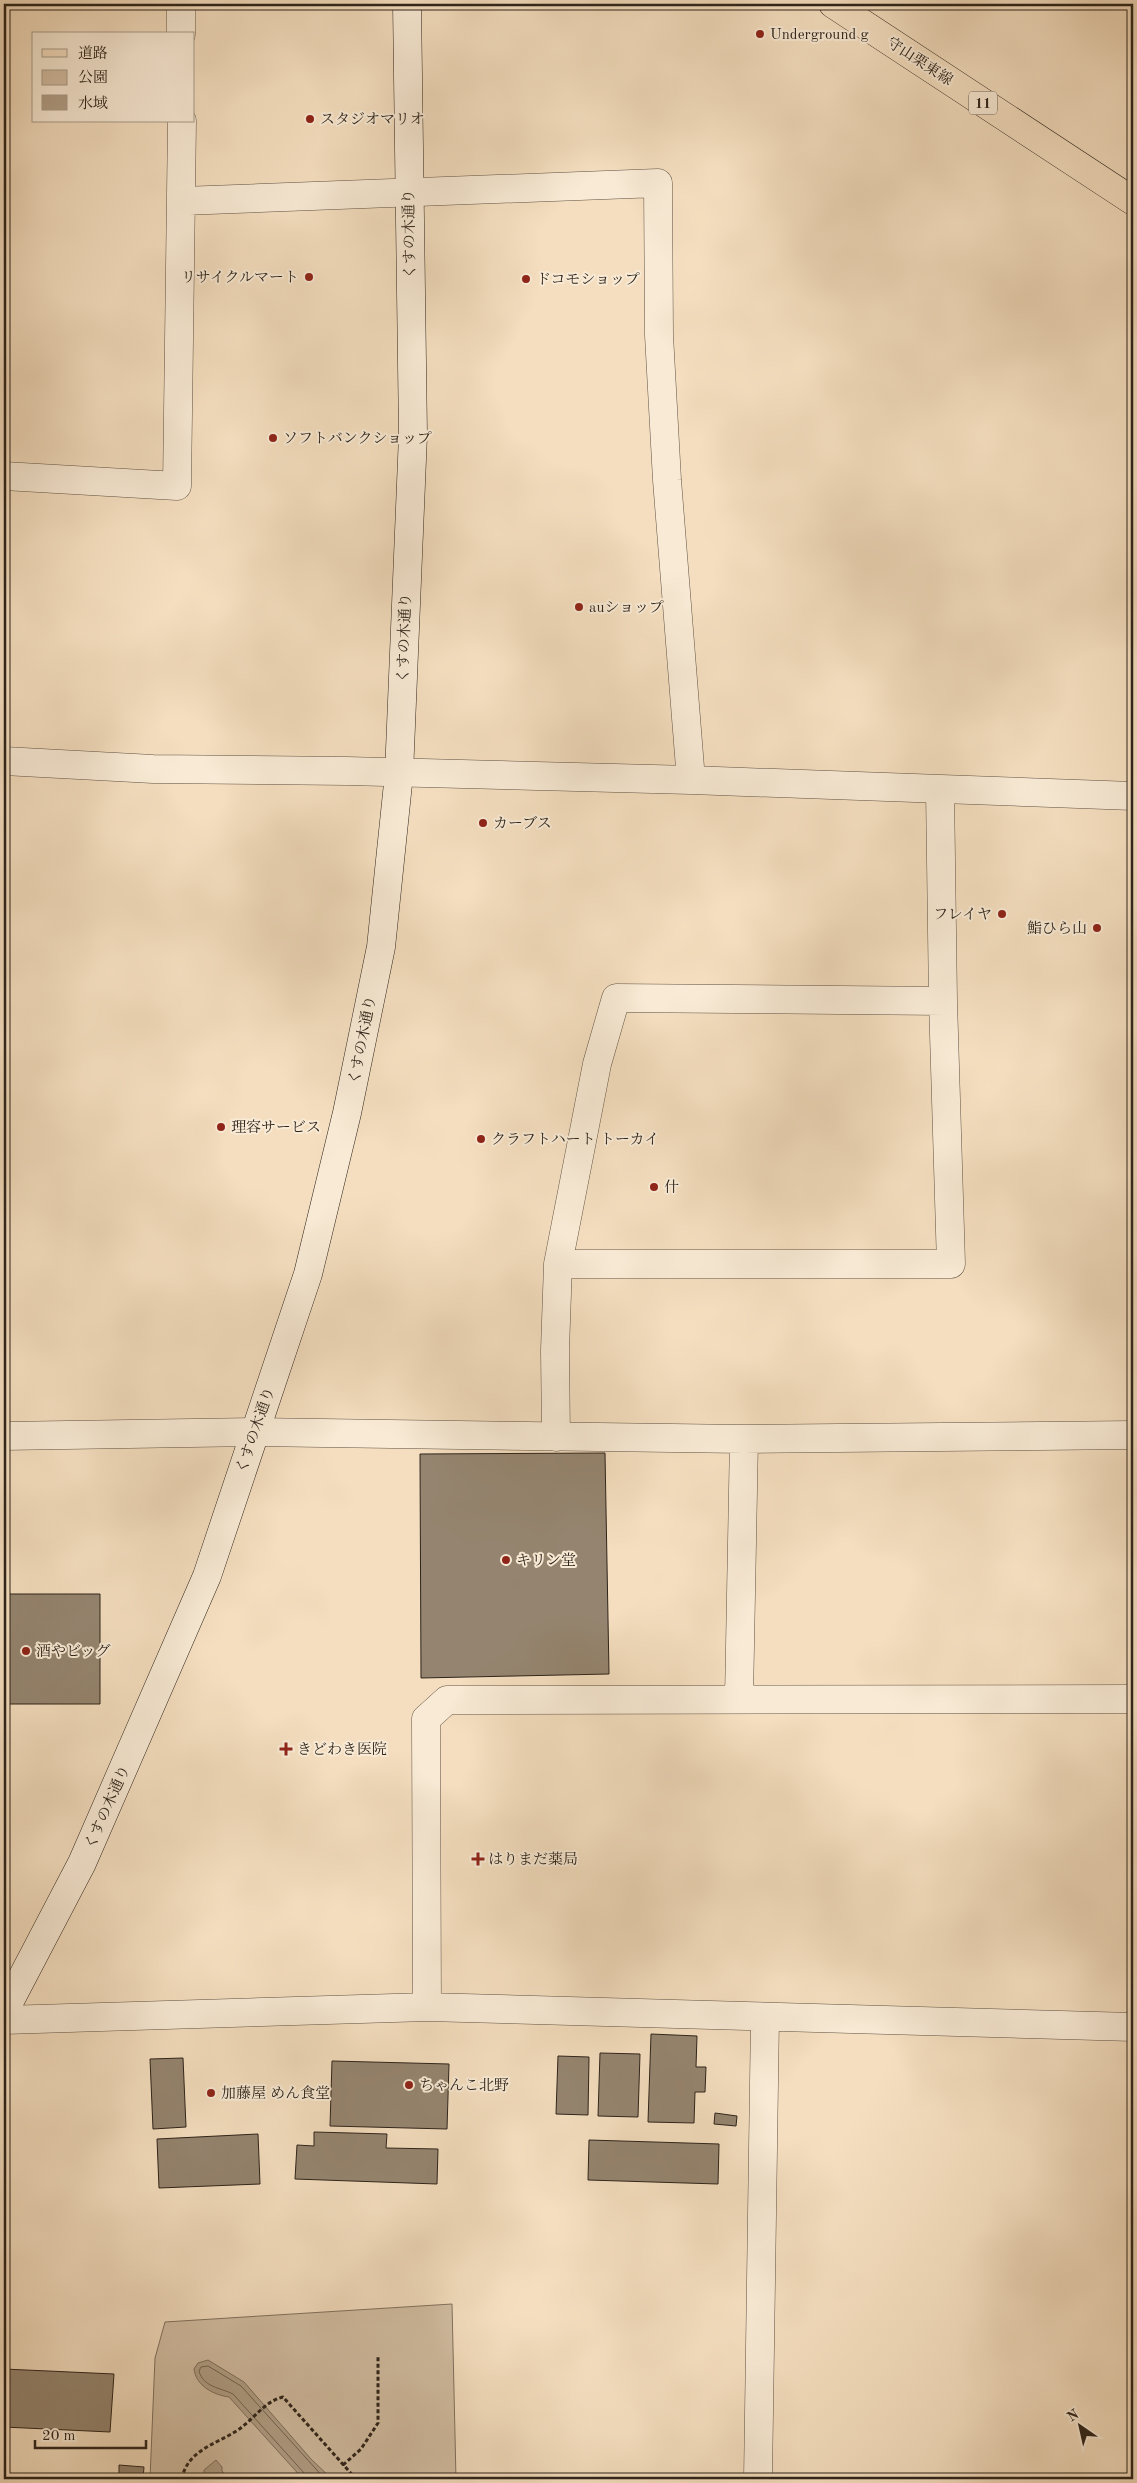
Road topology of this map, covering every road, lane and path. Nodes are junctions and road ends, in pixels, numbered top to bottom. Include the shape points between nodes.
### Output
1 (181, 4) edge
2 (407, 4) edge
3 (833, 4) edge
4 (181, 32) edge
5 (182, 122) edge
6 (408, 191) junction
7 (182, 201) junction
8 (1133, 201) edge
9 (4, 476) edge
10 (4, 761) edge
11 (398, 774) junction
12 (691, 780) junction
13 (940, 790) junction
14 (1133, 796) edge
15 (943, 1001) junction
16 (558, 1264) junction
17 (254, 1432) junction
18 (1133, 1435) edge
19 (4, 1436) edge
20 (556, 1437) junction
21 (744, 1440) junction
22 (739, 1698) junction
23 (1133, 1699) edge
24 (427, 2007) junction
25 (4, 2012) edge
26 (765, 2017) junction
27 (4, 2020) edge
28 (1133, 2027) edge
29 (378, 2356) dead end
30 (343, 2465) junction
31 (182, 2479) edge
32 (356, 2479) edge
33 (758, 2479) edge

1 - 4 street
2 - 6 street, くすの木通り
3 - 8 main road, 守山栗東線 / 11
5 - 7 street
6 - 7 street
6 - 11 street, くすの木通り via 413,435
6 - 12 street via 658,184 659,335 667,480
7 - 9 street via 177,486
10 - 11 street via 153,769
11 - 12 street
11 - 17 street, くすの木通り via 380,947 347,1113 308,1274
12 - 13 street
13 - 14 street
13 - 15 street
15 - 16 street via 616,998 597,1064
15 - 16 street via 951,1264
16 - 20 street
17 - 19 street
17 - 20 street
17 - 25 street, くすの木通り via 207,1576 147,1717 82,1863
18 - 21 street
20 - 21 street
21 - 22 street
22 - 23 street
22 - 24 street via 447,1700 426,1719
24 - 26 street
24 - 27 street
26 - 28 street
26 - 33 street
29 - 30 path via 378,2423 361,2449
30 - 31 path via 283,2397 273,2400 241,2428 191,2460
30 - 32 path

